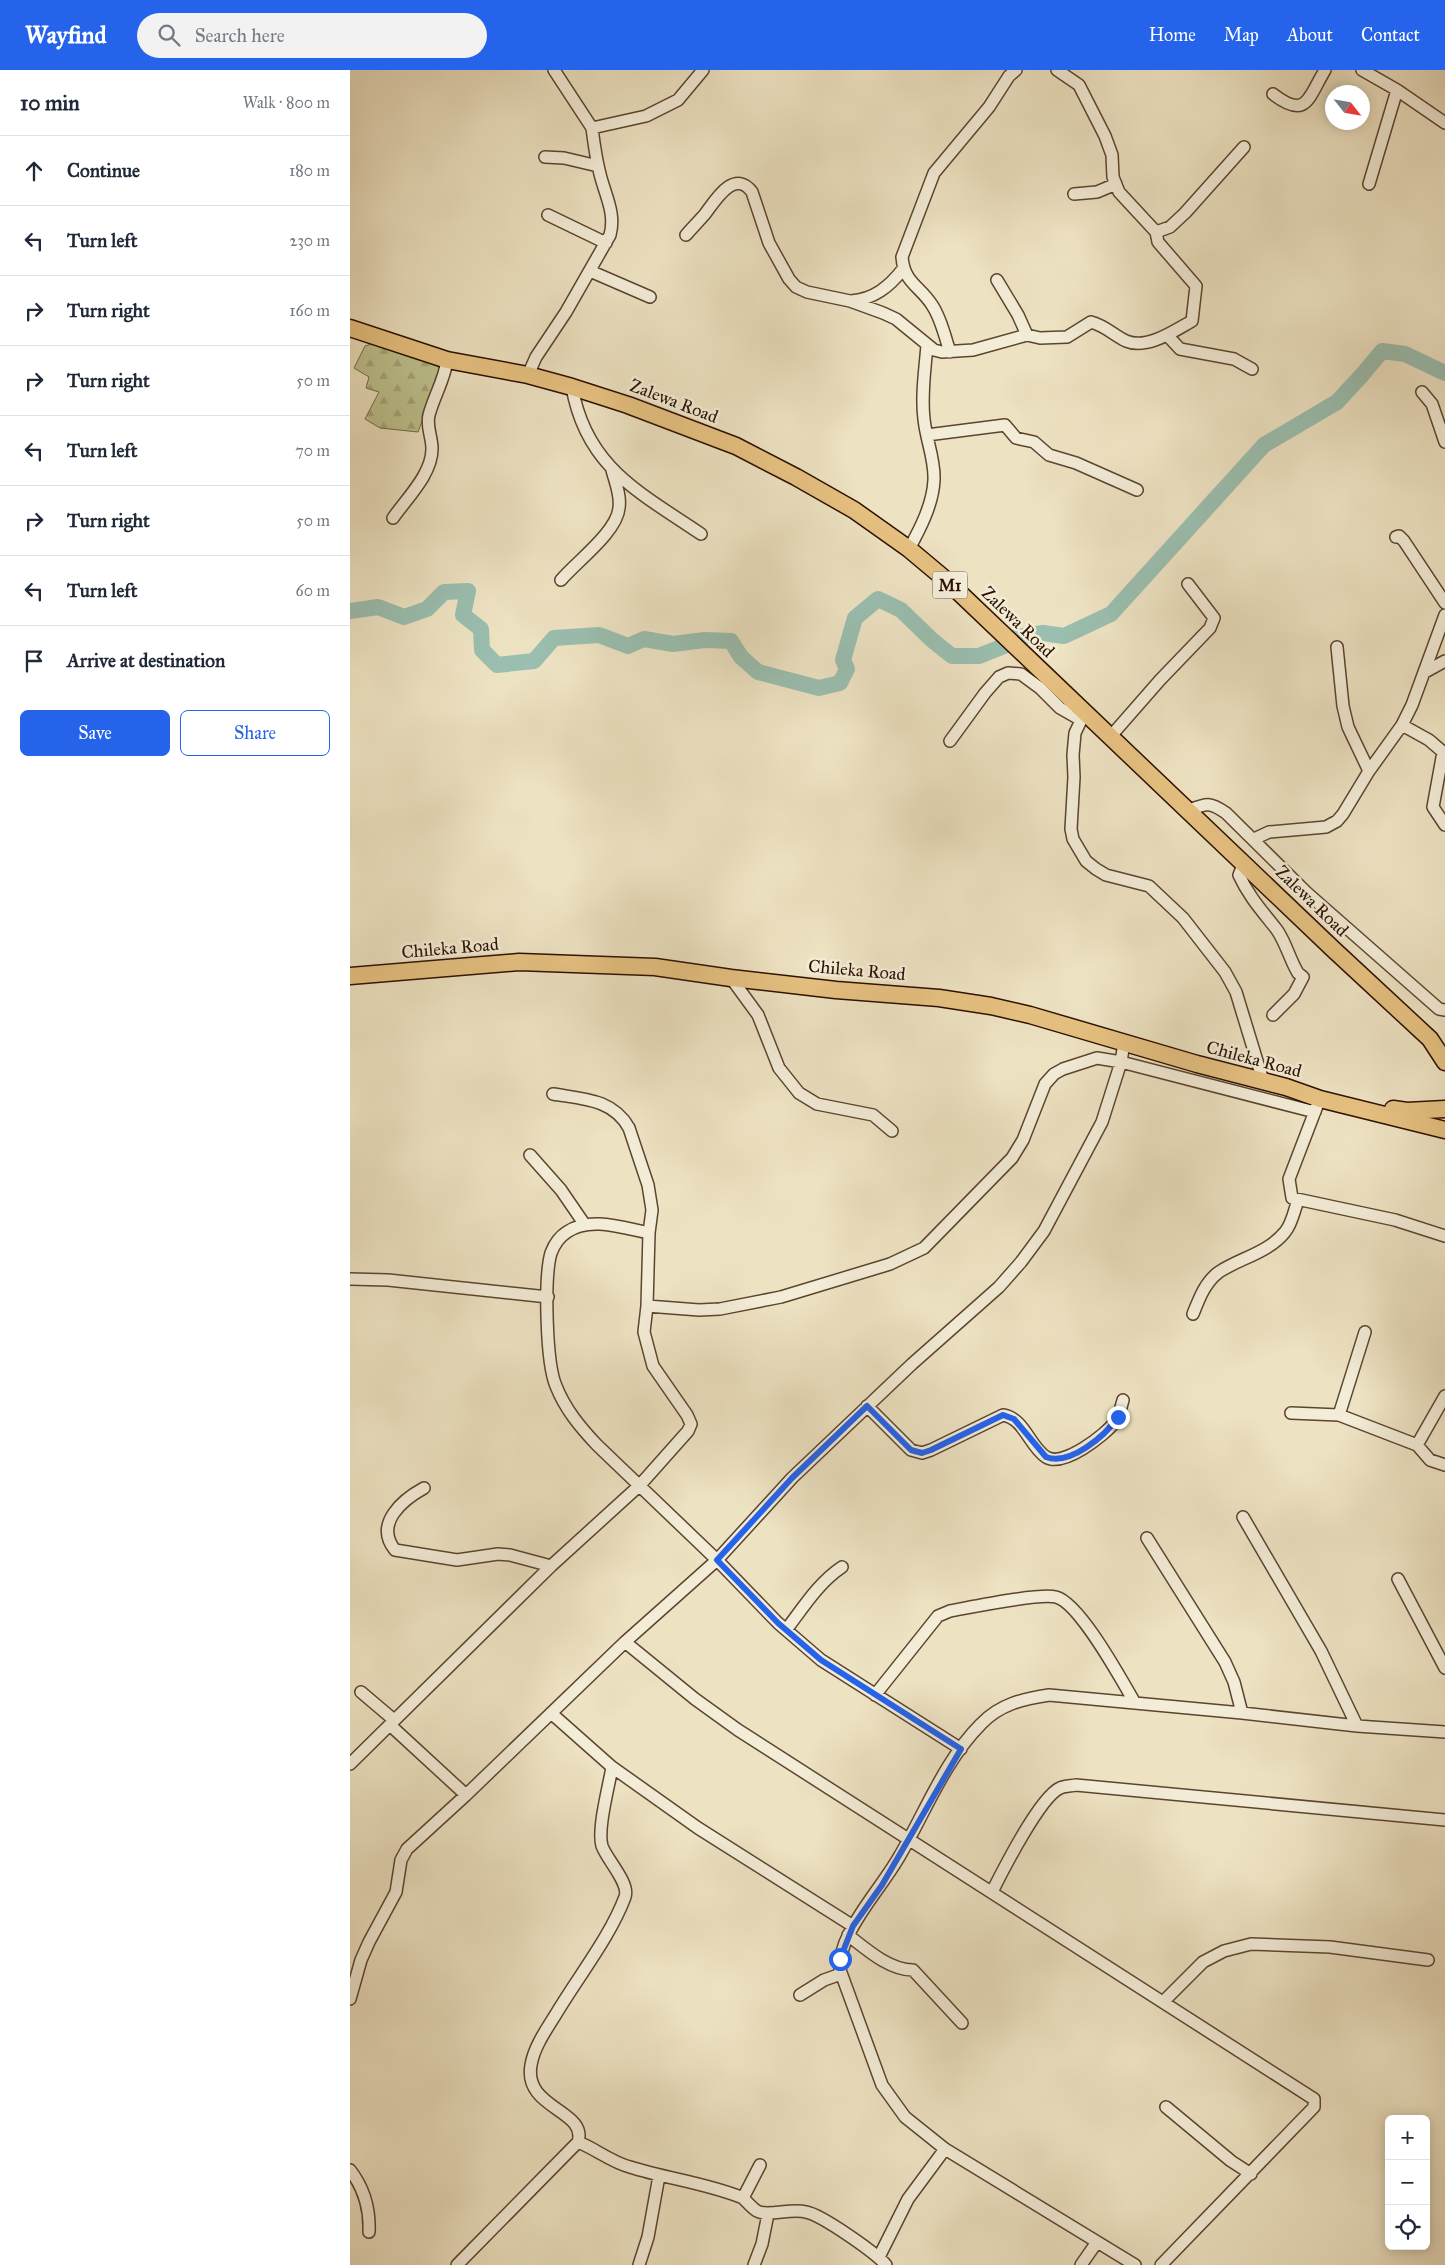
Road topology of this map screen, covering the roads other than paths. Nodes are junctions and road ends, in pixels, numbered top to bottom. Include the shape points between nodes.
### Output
1 (554, 70) edge
2 (703, 70) edge
3 (1016, 70) edge
4 (1057, 70) edge
5 (1325, 70) edge
6 (1362, 70) edge
7 (1398, 90) junction
8 (1273, 94) dead end
9 (1445, 123) edge
10 (592, 128) junction
11 (1244, 147) dead end
12 (545, 157) dead end
13 (598, 166) junction
14 (1116, 184) junction
15 (1369, 184) dead end
16 (1074, 194) dead end
17 (548, 215) dead end
18 (1156, 232) junction
19 (686, 235) dead end
20 (606, 243) junction
21 (902, 269) junction
22 (590, 271) junction
23 (997, 280) dead end
24 (650, 296) dead end
25 (850, 301) junction
26 (350, 328) edge
27 (1167, 334) junction
28 (1027, 335) junction
29 (927, 346) junction
30 (950, 352) junction
31 (447, 360) junction
32 (1252, 369) dead end
33 (528, 375) junction
34 (572, 387) junction
35 (1422, 392) dead end
36 (928, 435) junction
37 (1445, 442) edge
38 (612, 470) junction
39 (1137, 490) dead end
40 (393, 518) dead end
41 (701, 534) dead end
42 (1396, 537) dead end
43 (910, 549) junction
44 (561, 580) dead end
45 (1188, 584) dead end
46 (1445, 603) edge
47 (1445, 615) edge
48 (1337, 648) dead end
49 (1445, 661) edge
50 (1425, 672) junction
51 (1083, 716) junction
52 (1402, 725) junction
53 (1111, 736) junction
54 (950, 741) dead end
55 (1443, 748) edge
56 (1369, 771) junction
57 (1189, 810) junction
58 (1445, 825) edge
59 (1254, 839) junction
60 (1244, 863) junction
61 (350, 966) edge
62 (350, 976) edge
63 (732, 978) junction
64 (1445, 1010) edge
65 (1273, 1015) dead end
66 (1430, 1039) junction
67 (1124, 1043) junction
68 (1445, 1046) edge
69 (1121, 1062) junction
70 (1445, 1062) edge
71 (1261, 1074) junction
72 (554, 1094) dead end
73 (1318, 1106) junction
74 (1445, 1109) edge
75 (1445, 1130) edge
76 (892, 1131) dead end
77 (530, 1155) dead end
78 (1298, 1200) junction
79 (585, 1225) junction
80 (648, 1233) junction
81 (1445, 1236) edge
82 (350, 1279) edge
83 (548, 1298) junction
84 (647, 1306) junction
85 (1193, 1314) dead end
86 (1365, 1332) dead end
87 (1445, 1396) edge
88 (1123, 1400) dead end
89 (867, 1406) junction
90 (1291, 1413) dead end
91 (1339, 1415) junction
92 (1417, 1445) junction
93 (1445, 1465) edge
94 (640, 1485) junction
95 (424, 1488) dead end
96 (1242, 1517) dead end
97 (1146, 1538) dead end
98 (717, 1560) junction
99 (551, 1566) junction
100 (842, 1567) dead end
101 (1398, 1579) dead end
102 (786, 1630) junction
103 (625, 1642) junction
104 (1445, 1668) edge
105 (361, 1692) dead end
106 (875, 1695) junction
107 (1135, 1703) junction
108 (552, 1713) junction
109 (1242, 1713) junction
110 (392, 1722) junction
111 (1357, 1726) junction
112 (1445, 1732) edge
113 (961, 1749) junction
114 (350, 1764) edge
115 (612, 1767) junction
116 (466, 1795) junction
117 (1445, 1820) edge
118 (909, 1840) junction
119 (992, 1892) junction
120 (850, 1931) junction
121 (1428, 1960) dead end
122 (841, 1974) junction
123 (800, 1995) dead end
124 (350, 1999) edge
125 (1163, 2002) junction
126 (962, 2023) dead end
127 (1166, 2106) dead end
128 (578, 2142) junction
129 (945, 2148) junction
130 (760, 2165) dead end
131 (350, 2170) edge
132 (1251, 2174) junction
133 (659, 2176) junction
134 (743, 2198) junction
135 (768, 2214) junction
136 (370, 2232) dead end
137 (1097, 2242) junction
138 (883, 2261) edge
139 (457, 2265) edge
140 (639, 2265) edge
141 (754, 2265) edge
142 (1081, 2265) edge
143 (1135, 2265) edge
144 (1161, 2265) edge

1 - 10 street
2 - 10 street via 678,100 646,116
3 - 21 street via 934,172 902,258
4 - 14 street via 1079,85 1105,136 1112,155
5 - 8 street via 1306,103 1298,107 1291,107
6 - 7 street
7 - 9 street
7 - 15 street
10 - 13 street
11 - 18 street via 1185,213 1170,227
12 - 13 street
13 - 20 street via 613,225
14 - 16 street via 1098,192
14 - 18 street via 1119,192
17 - 20 street
18 - 27 street via 1158,242 1196,286 1192,321
19 - 25 street via 720,192 732,185 747,185 769,243 796,287
20 - 22 street
21 - 25 street via 875,294 865,300
21 - 30 street via 935,310
22 - 24 street
22 - 33 street
23 - 28 street
25 - 29 street via 896,319
26 - 31 highway, Zalewa Road / M1
27 - 28 street via 1135,344 1091,322 1067,336 1040,338
27 - 32 street via 1180,349 1234,359
28 - 30 street via 973,350
29 - 30 street
29 - 36 street via 923,387
31 - 33 highway, Zalewa Road / M1
31 - 40 street via 428,423 432,446 430,463
33 - 34 highway, Zalewa Road / M1
34 - 38 street via 575,409 589,441
34 - 43 highway, Zalewa Road / M1 via 736,446 854,510
35 - 37 street via 1432,404
36 - 39 street via 1005,425 1016,438 1034,442 1049,456 1076,463
36 - 43 street via 933,460 932,495
38 - 41 street
38 - 44 street via 619,494 618,517
42 - 46 street via 1404,542
43 - 51 highway, Zalewa Road / M1 via 946,580
45 - 53 street via 1214,618 1210,628
47 - 50 street
48 - 56 street via 1348,727
49 - 50 street
50 - 52 street
51 - 53 highway, Zalewa Road / M1
51 - 54 street via 1060,708 1021,674 1008,673 999,677 985,693
51 - 71 street via 1075,733 1072,755 1071,829 1079,850 1086,861 1106,875 1149,886 1183,918 1225,972 1236,992
52 - 55 street
52 - 56 street
53 - 57 highway, Zalewa Road / M1
55 - 58 street via 1433,806
56 - 59 street via 1337,821 1326,827 1269,832
57 - 59 street via 1206,804 1216,806
57 - 60 highway, Zalewa Road / M1
59 - 64 street via 1315,899 1439,1009
60 - 65 street via 1239,875 1245,888 1277,931 1303,977 1294,994
60 - 66 highway, Zalewa Road / M1
61 - 71 highway via 528,955 657,960 781,976 938,990 1035,1008
62 - 63 highway, Chileka Road via 518,962 655,967
63 - 67 highway, Chileka Road via 948,999 1030,1015
63 - 76 street via 758,1015 779,1068 799,1093 817,1104 873,1115
66 - 68 highway, Zalewa Road / M1
66 - 70 highway, Zalewa Road / M1
67 - 69 street
67 - 73 highway, Chileka Road via 1286,1087
69 - 73 street
69 - 84 street via 1097,1058 1054,1074 1045,1084 1023,1140 1012,1158 924,1248 890,1264 781,1297 698,1310
69 - 89 street via 1102,1122 1044,1231 999,1287
71 - 74 highway via 1370,1104 1407,1111
72 - 80 street via 604,1104 623,1118 651,1198
73 - 75 highway, Chileka Road via 1347,1106
73 - 78 street via 1289,1180 1292,1198
77 - 79 street via 561,1190
78 - 81 street via 1395,1220
78 - 85 street via 1284,1234 1262,1251 1218,1273 1202,1293
79 - 80 street
79 - 83 street via 558,1240 551,1254
80 - 84 street
82 - 83 street via 388,1280
83 - 94 street via 551,1365 563,1403 578,1425
84 - 94 street via 644,1332 653,1366 691,1424
86 - 91 street
87 - 92 street
88 - 89 street via 1118,1417 1099,1438 1077,1453 1056,1459 1046,1457 1014,1419 1003,1415 931,1450 916,1452
89 - 98 street via 792,1478
90 - 91 street
91 - 92 street
92 - 93 street via 1430,1460
94 - 98 street
94 - 99 street
95 - 99 street via 408,1497 390,1518 390,1540 395,1550 457,1560 510,1555
96 - 111 street via 1320,1651
97 - 109 street via 1225,1662
98 - 102 street
98 - 103 street
99 - 110 street
100 - 102 street via 830,1575
101 - 104 street
102 - 106 street via 821,1660
103 - 108 street
103 - 118 street via 694,1699 738,1730
105 - 110 street
106 - 107 street via 938,1616 950,1611 1044,1596 1062,1600 1080,1618 1105,1652
106 - 113 street
107 - 109 street
107 - 113 street via 1049,1695 1026,1698 1001,1707 981,1724
108 - 115 street
108 - 116 street
109 - 111 street
110 - 114 street
110 - 116 street
111 - 112 street
113 - 118 street
115 - 120 street
115 - 128 street via 602,1839 606,1854 625,1887 625,1896 607,1933 543,2035 531,2064 530,2078 535,2092 546,2104 576,2123 580,2135
116 - 124 street via 407,1849 401,1860 396,1892 361,1960
117 - 119 street via 1076,1785 1060,1787 1048,1797 1012,1852
118 - 119 street
118 - 120 street
119 - 125 street
120 - 122 street via 840,1959
120 - 126 street via 893,1965 902,1970 912,1970
121 - 125 street via 1330,1947 1251,1944 1224,1951 1203,1962
122 - 123 street
122 - 129 street via 882,2085 905,2117
125 - 132 street via 1314,2099 1314,2107
127 - 132 street
128 - 133 street via 611,2160
128 - 139 street
129 - 137 street
129 - 138 street via 908,2199
130 - 134 street
131 - 136 street via 367,2201
132 - 144 street
133 - 134 street via 716,2187
133 - 140 street via 648,2237
134 - 135 street via 758,2212
135 - 138 street via 790,2210 809,2212 832,2224
135 - 141 street
137 - 142 street
137 - 143 street

